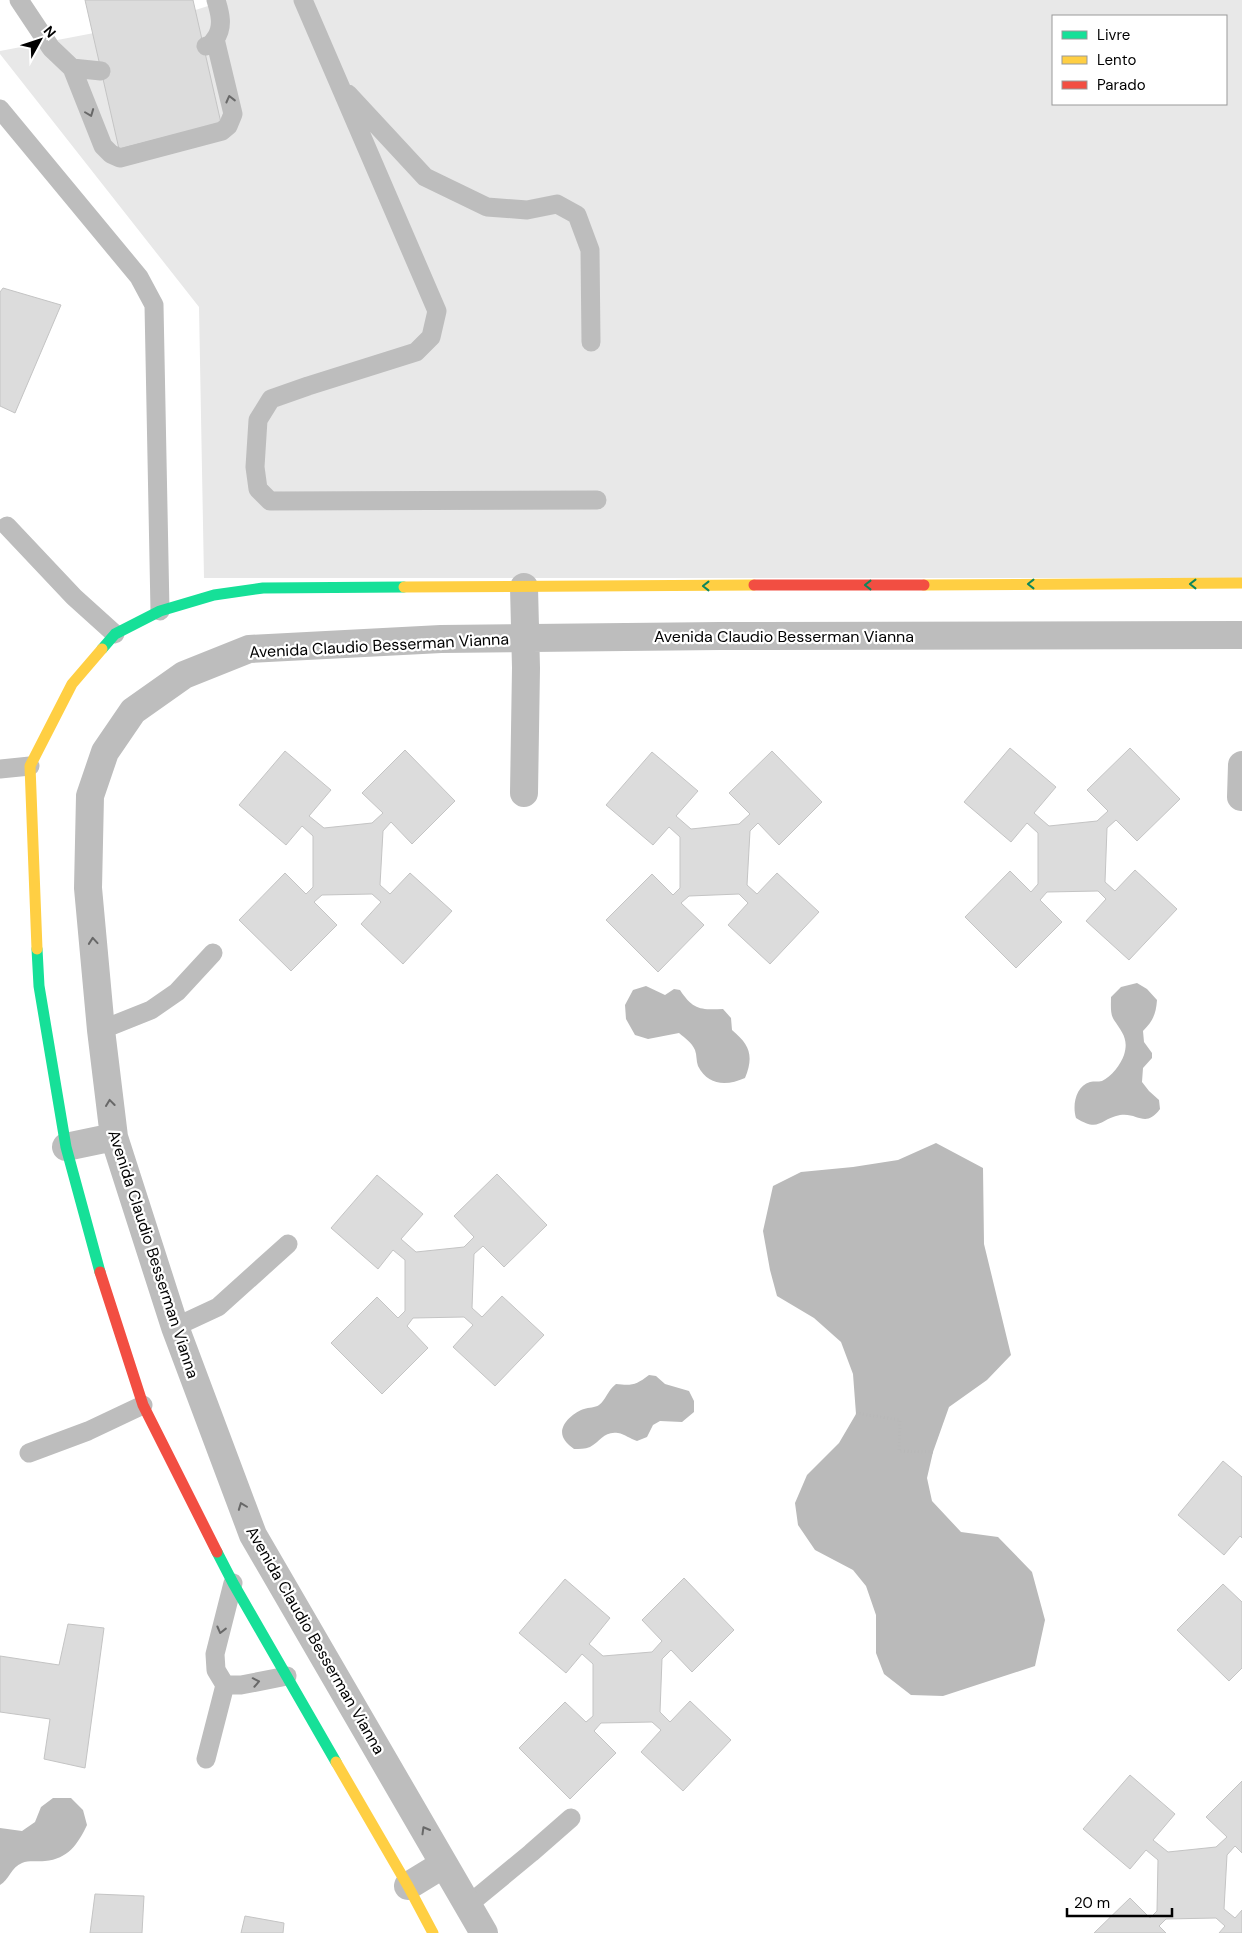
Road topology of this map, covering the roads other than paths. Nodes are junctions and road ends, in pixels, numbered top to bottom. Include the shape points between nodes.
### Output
1 (19, 0) edge
2 (216, 0) edge
3 (303, 0) edge
4 (72, 68) junction
5 (101, 71) dead end
6 (338, 84) junction
7 (0, 109) edge
8 (591, 342) dead end
9 (597, 500) dead end
10 (6, 526) dead end
11 (1242, 583) edge
12 (524, 587) junction
13 (160, 611) junction
14 (115, 634) junction
15 (1242, 635) edge
16 (526, 638) junction
17 (1242, 765) edge
18 (30, 766) junction
19 (0, 769) edge
20 (524, 793) dead end
21 (1241, 797) edge
22 (213, 953) dead end
23 (101, 1030) junction
24 (114, 1137) junction
25 (66, 1147) junction
26 (288, 1244) dead end
27 (175, 1327) junction
28 (142, 1405) junction
29 (29, 1453) dead end
30 (233, 1583) junction
31 (287, 1676) junction
32 (225, 1685) junction
33 (206, 1759) dead end
34 (571, 1818) dead end
35 (444, 1864) junction
36 (408, 1886) junction
37 (468, 1905) junction
38 (433, 1933) edge
39 (484, 1933) edge

1 - 4 lane via 51,48
4 -> 2 lane via 103,146 120,158 222,131 233,114 209,43 219,34 221,18
3 - 6 lane
4 - 5 lane
6 - 8 lane via 425,177 488,207 527,210 557,204 577,215 590,250
6 - 9 lane via 437,311 431,337 416,352 271,399 258,420 255,466 258,489 270,501
7 - 13 lane via 139,277 154,305
10 - 14 lane via 74,597
11 -> 12 street
12 - 13 street via 263,588 214,595
12 - 16 street
13 - 14 street
14 - 18 street via 72,684
15 - 16 street, Avenida Claudio Besserman Vianna
16 - 20 street
23 -> 16 street, Avenida Claudio Besserman Vianna via 88,888 90,796 105,752 133,711 184,675 249,649
17 - 21 street
18 - 19 lane
18 - 25 street via 39,986
22 - 23 lane via 176,992 151,1010
24 -> 23 street, Avenida Claudio Besserman Vianna
24 - 25 street
24 - 27 street, Avenida Claudio Besserman Vianna
25 - 28 street via 105,1293
26 - 27 lane via 218,1307
35 -> 27 street, Avenida Claudio Besserman Vianna via 253,1535
28 - 29 lane via 88,1431
28 - 30 street
30 - 31 street
30 -> 32 lane via 215,1654 216,1670
32 -> 31 lane
31 - 36 street
32 - 33 lane
34 - 37 lane
35 - 36 street
35 - 37 street, Avenida Claudio Besserman Vianna
36 - 38 street
37 - 39 street, Avenida Claudio Besserman Vianna

